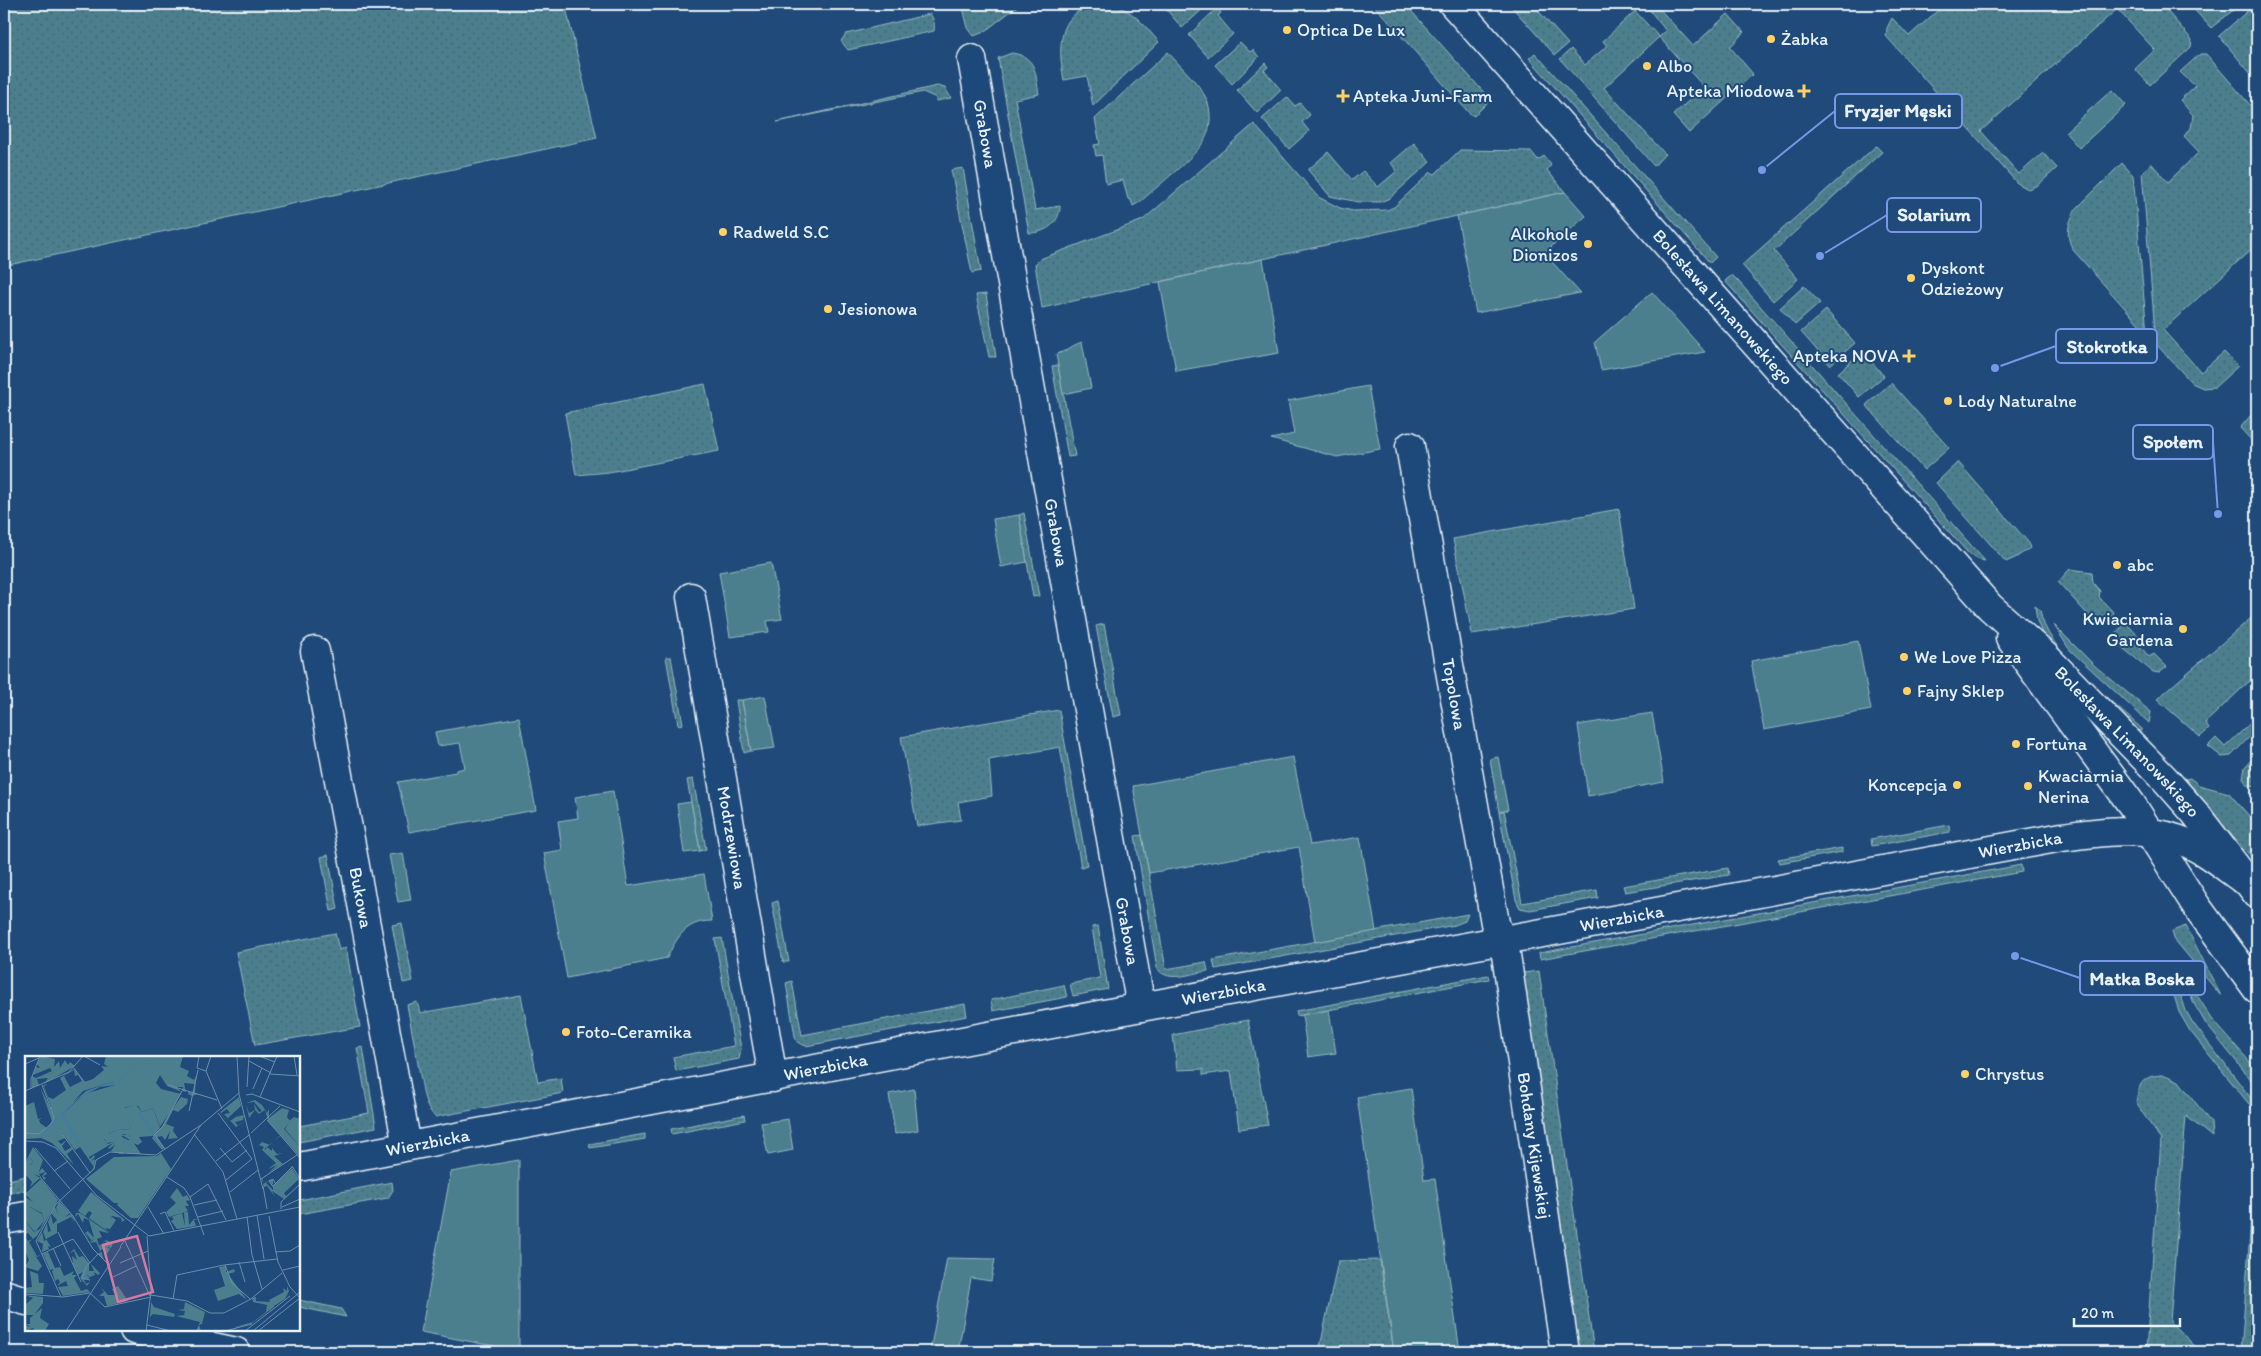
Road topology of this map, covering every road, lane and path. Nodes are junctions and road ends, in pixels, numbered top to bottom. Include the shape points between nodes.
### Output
1 (1453, 4) edge
2 (972, 59) dead end
3 (1410, 446) dead end
4 (691, 597) dead end
5 (1994, 611) junction
6 (315, 651) dead end
7 (2150, 833) junction
8 (2253, 889) edge
9 (1500, 941) junction
10 (2257, 989) edge
11 (1141, 1007) junction
12 (773, 1078) junction
13 (407, 1146) junction
14 (300, 1167) edge
15 (25, 1216) edge
16 (4, 1220) edge
17 (4, 1294) edge
18 (25, 1301) edge
19 (139, 1331) edge
20 (236, 1352) edge
21 (1565, 1352) edge

1 - 5 street, Bolesława Limanowskiego
2 - 11 street, Grabowa
3 - 9 street, Topolowa
4 - 12 street, Modrzewiowa
5 - 7 street, Bolesława Limanowskiego via 2035,675 2098,756
5 - 8 street, Bolesława Limanowskiego via 2045,656 2164,778
6 - 13 street, Bukowa
7 - 8 street, Bolesława Limanowskiego via 2192,846 2215,859
7 - 9 street, Wierzbicka via 2062,837
7 - 10 street, Bolesława Limanowskiego via 2197,907
9 - 11 street, Wierzbicka
9 - 21 street, Bohdany Kijewskiej via 1506,955
11 - 12 street, Wierzbicka
12 - 13 street, Wierzbicka
13 - 14 street, Wierzbicka
15 - 16 street
17 - 18 street
19 - 20 street

